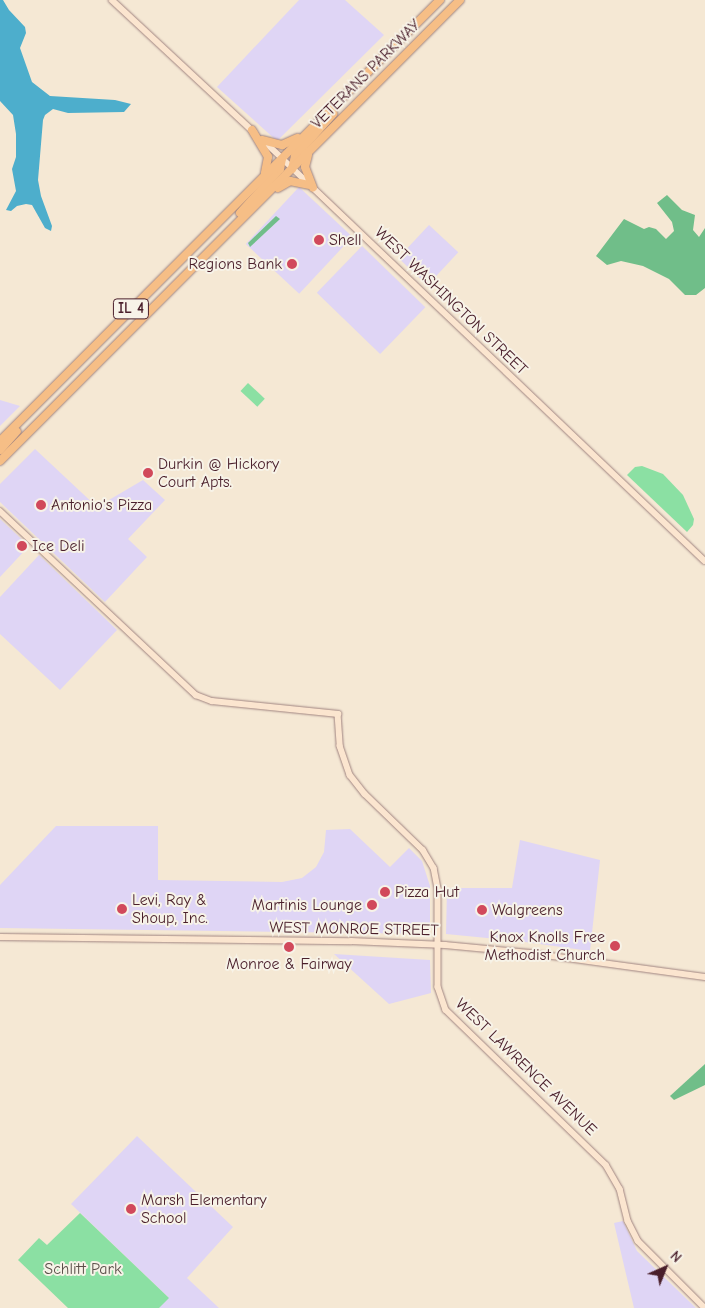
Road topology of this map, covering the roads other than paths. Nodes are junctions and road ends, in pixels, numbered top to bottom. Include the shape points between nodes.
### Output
1 (112, 0) edge
2 (440, 0) edge
3 (460, 0) edge
4 (361, 79) junction
5 (334, 106) junction
6 (252, 130) junction
7 (262, 140) junction
8 (311, 149) junction
9 (282, 159) junction
10 (292, 168) junction
11 (263, 178) junction
12 (311, 187) junction
13 (236, 225) junction
14 (198, 262) junction
15 (50, 391) junction
16 (19, 422) junction
17 (0, 436) edge
18 (0, 442) edge
19 (0, 450) edge
20 (0, 461) edge
21 (0, 511) edge
22 (705, 561) edge
23 (0, 937) edge
24 (438, 945) junction
25 (705, 977) edge
26 (705, 1308) edge

1 - 6 street, WEST WASHINGTON STREET
2 - 4 highway, VETERANS PARKWAY / IL 4
3 - 8 highway, VETERANS PARKWAY / IL 4
4 - 5 highway, VETERANS PARKWAY / IL 4
4 - 10 highway via 295,156
5 - 7 highway via 322,112 289,144 278,145
5 - 9 highway, VETERANS PARKWAY / IL 4
6 - 7 street, WEST WASHINGTON STREET
6 - 11 highway via 268,157
7 - 9 street, WEST WASHINGTON STREET
8 - 10 highway, VETERANS PARKWAY / IL 4
8 - 12 highway via 305,167
9 - 10 street, WEST WASHINGTON STREET
9 - 11 highway, IL 4
9 - 14 highway via 278,170
10 - 12 street, WEST WASHINGTON STREET
10 - 13 highway, IL 4
11 - 15 highway, IL 4
12 - 13 highway via 290,181 283,183 249,217
12 - 22 street, WEST WASHINGTON STREET
13 - 14 highway, IL 4
14 - 20 highway, IL 4
15 - 16 highway, IL 4
15 - 19 highway
16 - 17 highway via 11,424
16 - 18 highway, IL 4
21 - 24 street, WEST LAWRENCE AVENUE via 196,695 212,701 338,714 337,731 342,755 355,783 423,850 434,868 438,889
23 - 24 street, WEST MONROE STREET
24 - 25 street, WEST MONROE STREET via 530,953
24 - 26 street, WEST LAWRENCE AVENUE via 438,986 446,1010 606,1165 620,1189 628,1221 638,1241

